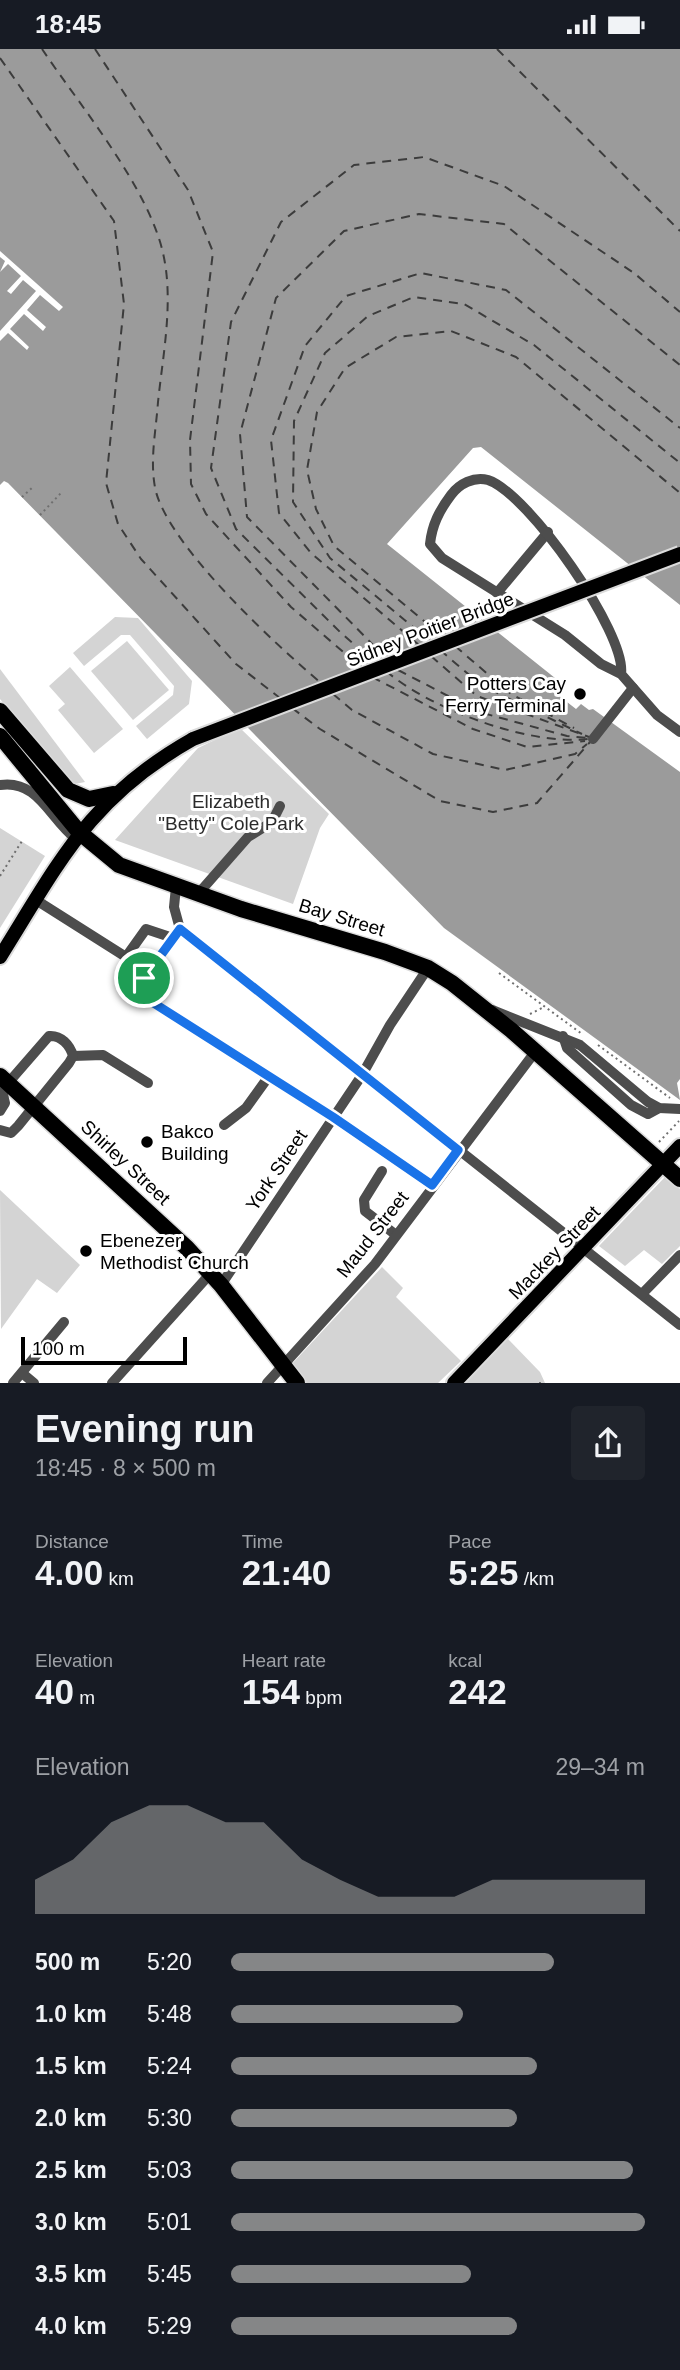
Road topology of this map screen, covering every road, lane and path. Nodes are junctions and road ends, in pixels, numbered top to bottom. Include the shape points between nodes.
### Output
1 (33, 487) dead end
2 (61, 493) dead end
3 (22, 497) dead end
4 (40, 515) dead end
5 (548, 532) junction
6 (680, 554) edge
7 (497, 593) junction
8 (621, 674) junction
9 (633, 688) junction
10 (0, 711) edge
11 (680, 732) edge
12 (0, 736) edge
13 (593, 739) dead end
14 (0, 785) edge
15 (113, 794) junction
16 (280, 806) dead end
17 (77, 835) junction
18 (22, 841) dead end
19 (0, 876) edge
20 (176, 887) junction
21 (198, 894) junction
22 (36, 900) junction
23 (176, 934) junction
24 (0, 957) edge
25 (428, 968) junction
26 (148, 971) junction
27 (168, 982) dead end
28 (481, 1007) junction
29 (535, 1052) junction
30 (73, 1056) junction
31 (362, 1075) junction
32 (269, 1076) junction
33 (4, 1080) edge
34 (148, 1083) dead end
35 (34, 1106) junction
36 (680, 1109) edge
37 (0, 1111) edge
38 (333, 1117) junction
39 (680, 1121) edge
40 (224, 1125) dead end
41 (0, 1130) edge
42 (680, 1146) edge
43 (458, 1150) junction
44 (650, 1154) junction
45 (663, 1166) junction
46 (382, 1171) dead end
47 (680, 1179) edge
48 (432, 1185) junction
49 (396, 1235) junction
50 (584, 1250) junction
51 (680, 1255) edge
52 (216, 1279) junction
53 (642, 1294) junction
54 (64, 1322) dead end
55 (680, 1325) edge
56 (284, 1366) junction
57 (22, 1373) junction
58 (13, 1383) edge
59 (34, 1383) edge
60 (111, 1383) edge
61 (267, 1383) edge
62 (297, 1383) edge
63 (454, 1383) edge

1 - 3 path
2 - 4 path
5 - 7 street
5 - 7 street via 491,481 471,479 454,492 440,510 430,544 442,558
5 - 8 street via 602,615 622,656
6 - 15 main road, Sidney Poitier Bridge, bridge via 193,739 152,762
7 - 8 street
8 - 9 street
9 - 11 street
9 - 13 street
10 - 15 highway via 68,790 89,799
12 - 17 highway, Bay Street
14 - 17 street via 18,785 32,793
15 - 17 main road, Sidney Poitier Bridge
16 - 21 street via 272,822 247,837
17 - 20 highway, Bay Street via 119,865
17 - 22 main road, Sidney Poitier Bridge
18 - 19 path
20 - 21 highway, Bay Street
20 - 23 street
21 - 25 highway, Bay Street
22 - 23 street via 126,957 146,929
22 - 24 main road, Sidney Poitier Bridge
23 - 26 street
23 - 31 street
25 - 28 highway, Bay Street
25 - 31 street, York Street
26 - 27 street
26 - 32 street via 142,985 152,1002
28 - 29 highway, Bay Street
28 - 36 street via 580,1045 659,1108
29 - 43 street, Maud Street
29 - 44 highway, Bay Street
30 - 33 street via 60,1037 49,1036
30 - 34 street via 103,1055
30 - 35 street
31 - 38 street, York Street
31 - 43 street
32 - 38 street
32 - 40 street via 246,1108
33 - 35 highway, Shirley Street
33 - 37 street via 5,1103
35 - 41 street via 11,1133
35 - 52 highway, Shirley Street
38 - 48 street
38 - 52 street, York Street
39 - 44 path
42 - 45 main road, Mackey Street
43 - 48 street, Maud Street
43 - 50 street
44 - 45 highway, Bay Street
45 - 47 highway, Bay Street
45 - 50 main road, Mackey Street
46 - 49 street via 364,1200 365,1211
48 - 49 street, Maud Street
49 - 56 street, Maud Street
50 - 53 street
50 - 63 main road, Mackey Street
51 - 53 street
52 - 56 highway, Shirley Street
52 - 60 street, York Street
53 - 55 street
54 - 57 street
56 - 61 street, Maud Street
56 - 62 highway, Shirley Street
57 - 58 street
57 - 59 street

